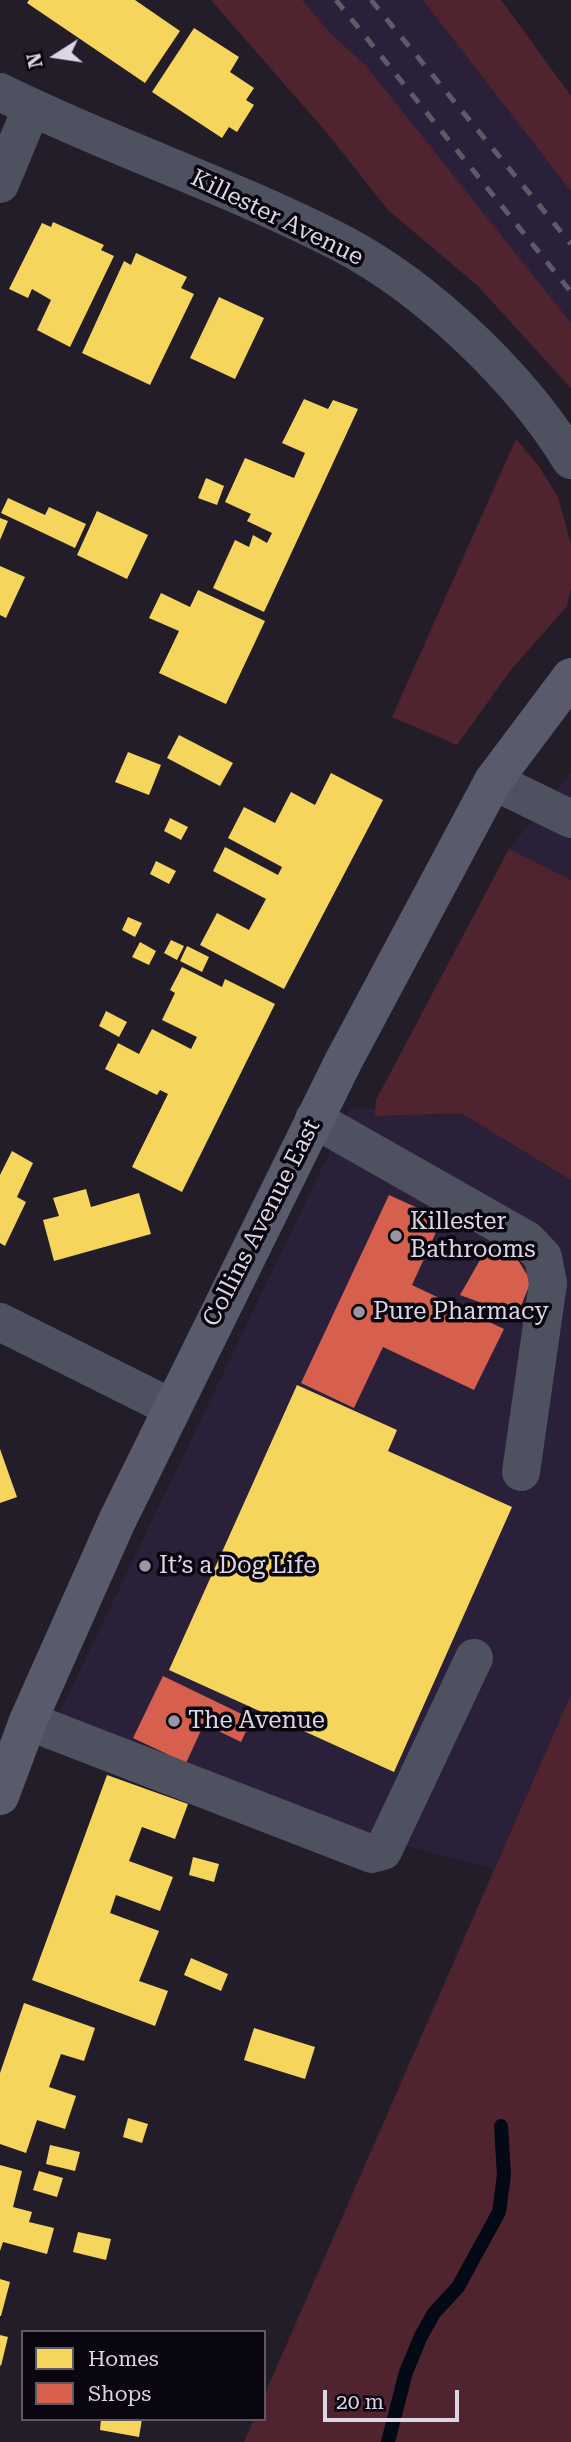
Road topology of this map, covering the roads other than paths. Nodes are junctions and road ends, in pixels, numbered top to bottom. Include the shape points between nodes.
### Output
1 (16, 99) edge
2 (0, 184) edge
3 (568, 449) edge
4 (571, 677) edge
5 (493, 781) junction
6 (571, 819) edge
7 (314, 1119) junction
8 (0, 1322) edge
9 (170, 1406) junction
10 (521, 1472) dead end
11 (474, 1658) dead end
12 (29, 1721) junction
13 (0, 1796) edge

1 - 2 street
1 - 3 street, Killester Avenue via 343,244 429,302 489,355
4 - 5 main road, Collins Avenue East
5 - 6 street
5 - 7 main road, Collins Avenue East
7 - 9 main road, Collins Avenue East
7 - 10 street via 527,1240 543,1257 548,1283
8 - 9 street
9 - 12 main road, Collins Avenue East
11 - 12 street via 383,1851 372,1854
12 - 13 main road, Collins Avenue East

